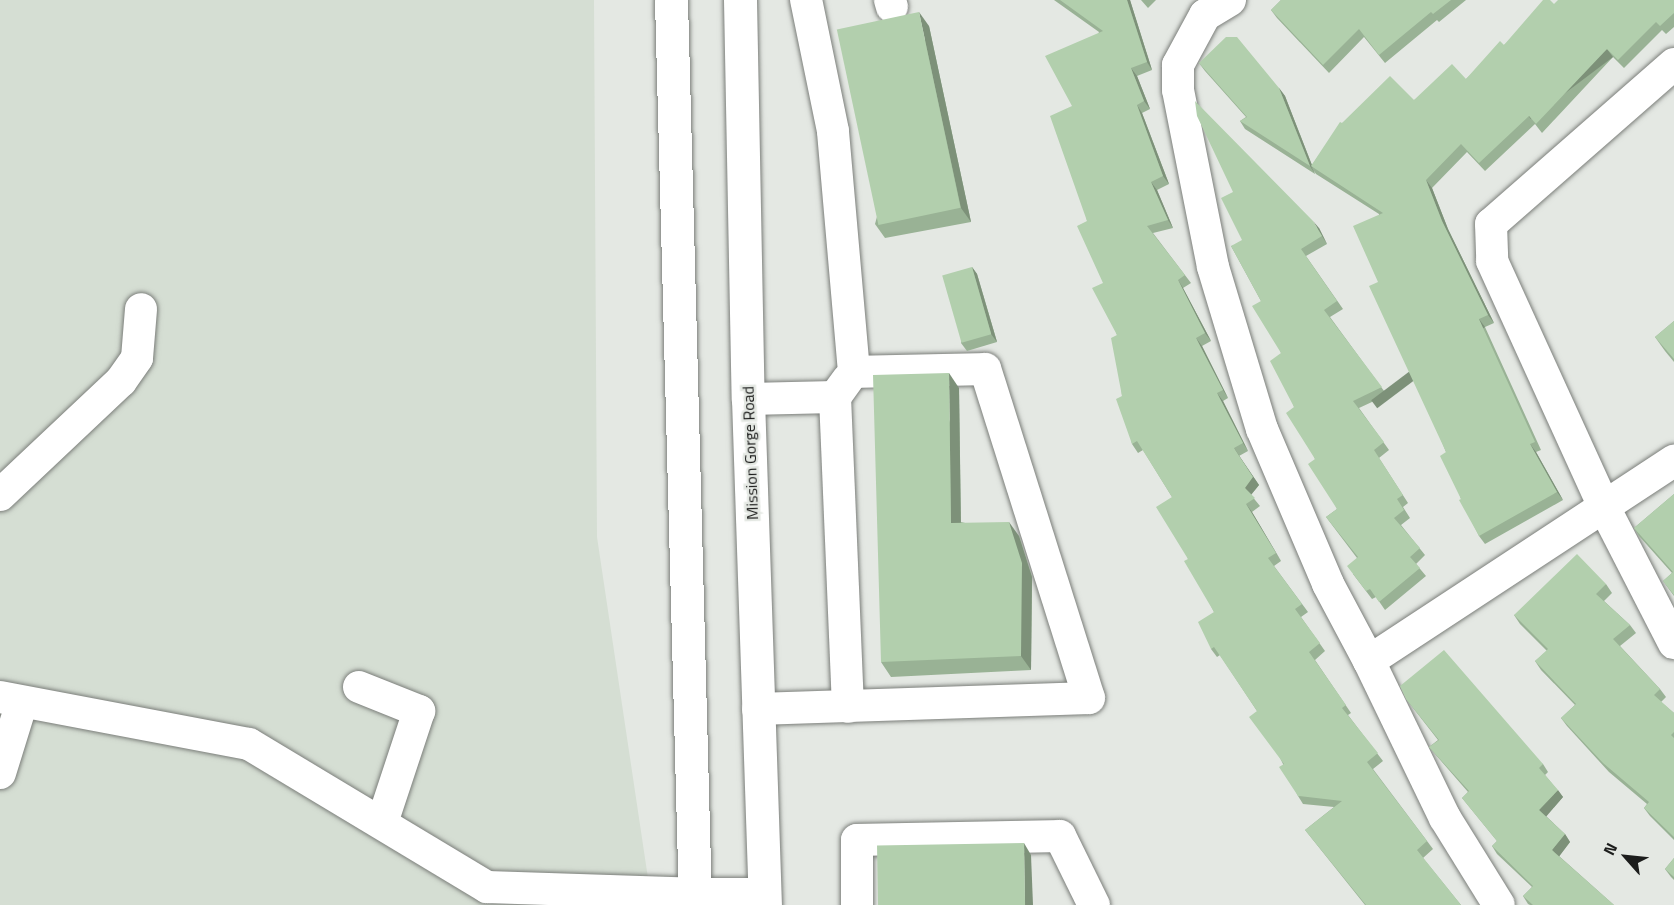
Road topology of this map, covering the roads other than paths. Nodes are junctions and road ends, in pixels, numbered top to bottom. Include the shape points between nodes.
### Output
1 (671, 0) edge
2 (740, 0) edge
3 (806, 0) edge
4 (1230, 0) edge
5 (1674, 64) edge
6 (141, 309) dead end
7 (854, 372) junction
8 (835, 397) junction
9 (748, 399) junction
10 (1674, 461) edge
11 (0, 495) edge
12 (1604, 507) junction
13 (1674, 643) edge
14 (1369, 661) junction
15 (359, 687) dead end
16 (11, 700) edge
17 (848, 707) junction
18 (758, 709) junction
19 (0, 773) edge
20 (381, 823) junction
21 (486, 896) edge
22 (765, 899) edge
23 (695, 900) edge
24 (857, 905) edge
25 (1094, 905) edge
26 (1499, 905) edge

1 - 23 main road
2 - 9 main road, Mission Gorge Road
3 - 7 lane via 833,131
4 - 14 lane via 1205,15 1178,65 1178,90 1213,267 1262,429 1328,584
5 - 12 lane via 1491,224 1492,261
6 - 11 lane via 137,358 121,381
7 - 8 lane
7 - 17 lane via 985,369 1089,698
8 - 9 lane
8 - 17 lane
9 - 18 main road, Mission Gorge Road
10 - 12 lane
12 - 13 lane
12 - 14 lane
14 - 26 lane via 1445,818
15 - 20 lane via 419,711
16 - 19 lane
16 - 20 lane via 249,744
17 - 18 lane
18 - 22 main road, Mission Gorge Road
20 - 21 lane
21 - 23 lane
22 - 23 lane
24 - 25 lane via 857,840 1059,836

